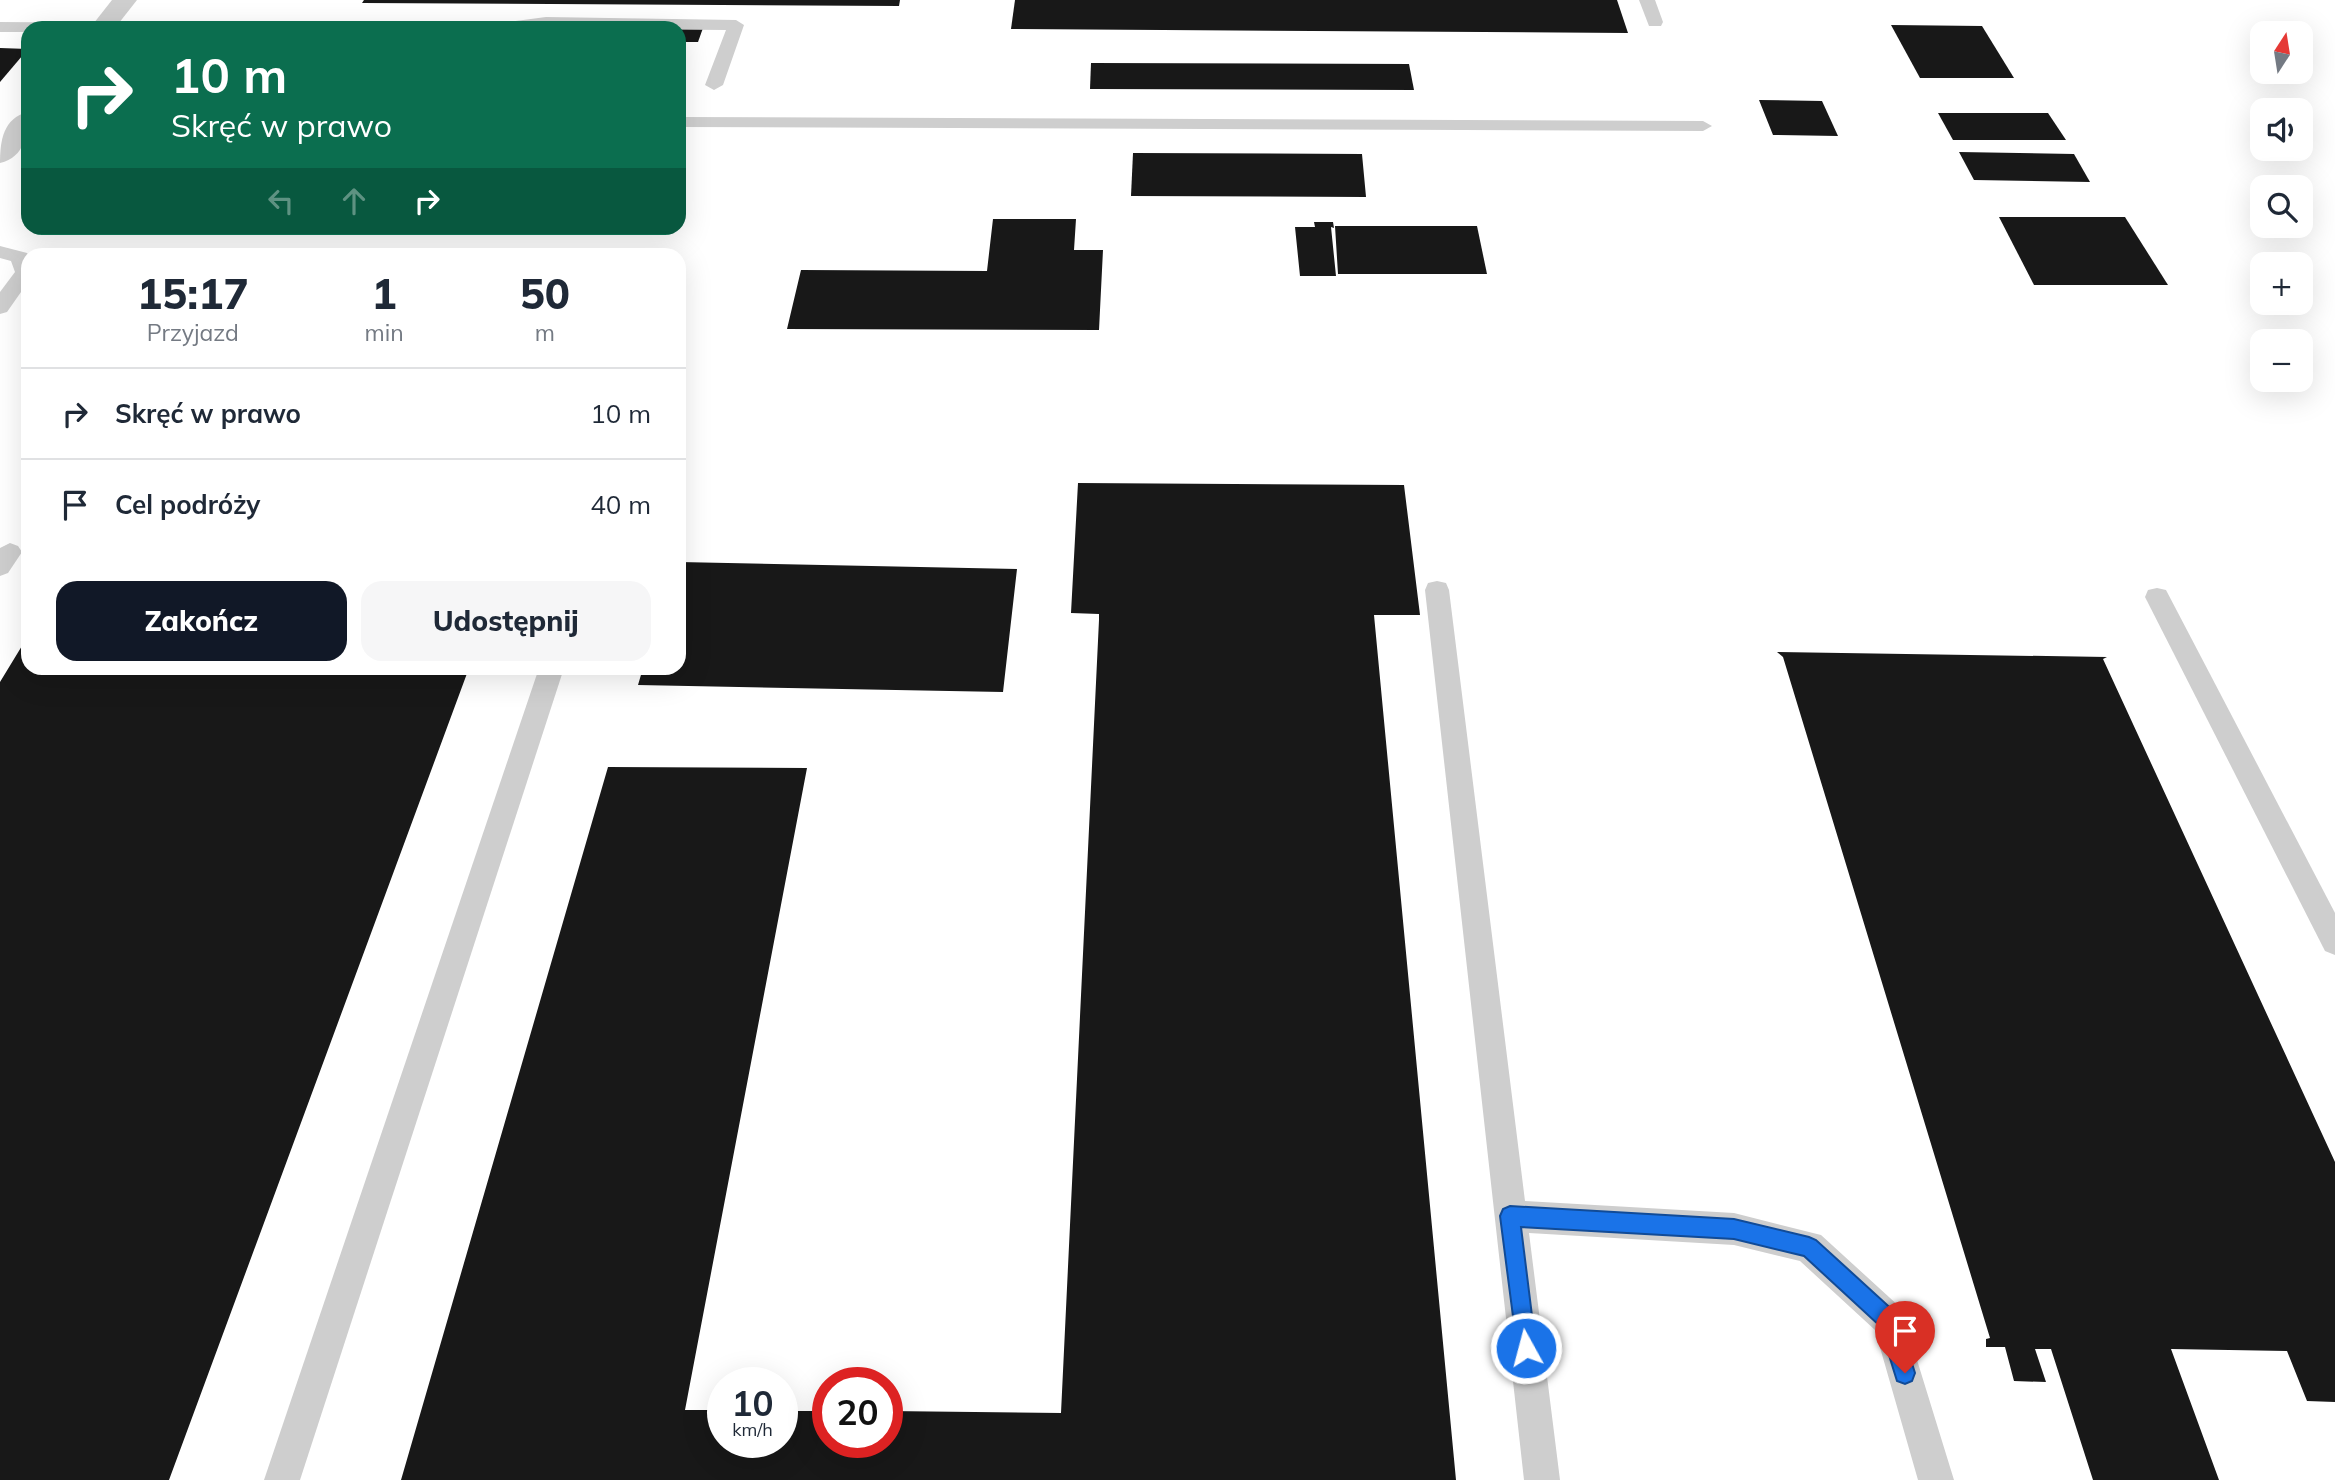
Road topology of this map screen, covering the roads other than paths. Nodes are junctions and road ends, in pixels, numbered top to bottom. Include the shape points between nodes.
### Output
1 (125, 0) edge
2 (1647, 0) edge
3 (108, 21) edge
4 (1655, 22) dead end
5 (686, 24) edge
6 (0, 27) edge
7 (21, 27) edge
8 (714, 86) dead end
9 (686, 122) edge
10 (1703, 127) dead end
11 (21, 129) edge
12 (0, 155) edge
13 (0, 252) edge
14 (21, 260) edge
15 (21, 278) edge
16 (0, 307) edge
17 (1437, 590) dead end
18 (2157, 597) dead end
19 (550, 675) edge
20 (2335, 942) edge
21 (1510, 1216) junction
22 (282, 1480) edge
23 (1542, 1480) edge
24 (1936, 1480) edge

1 - 3 street
2 - 4 lane
5 - 8 lane via 736,25
6 - 7 lane
9 - 10 lane
11 - 12 street
13 - 14 lane
15 - 16 lane
17 - 21 lane
18 - 20 lane
19 - 22 lane
21 - 23 lane
21 - 24 lane via 1734,1229 1809,1247 1889,1320

